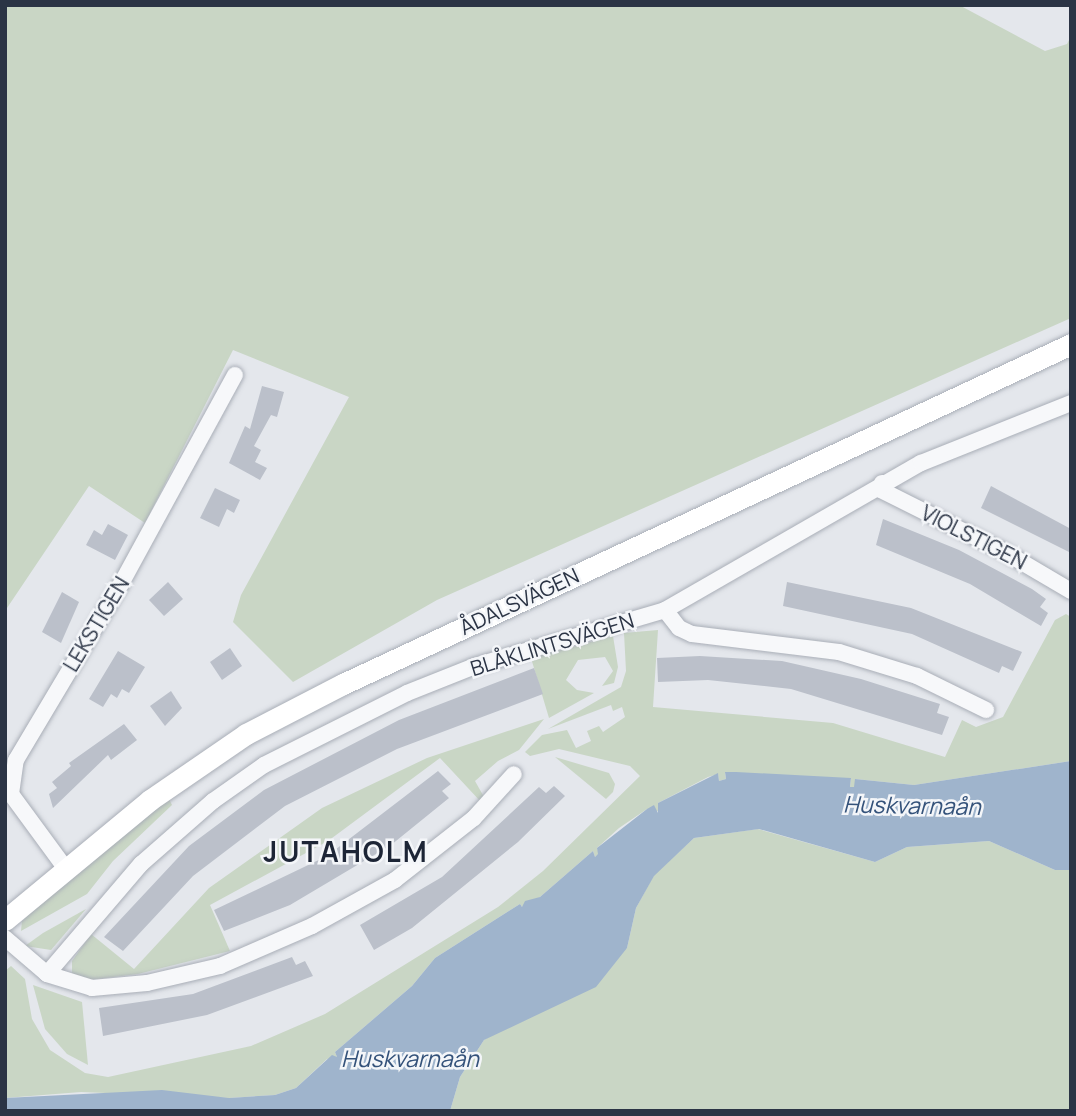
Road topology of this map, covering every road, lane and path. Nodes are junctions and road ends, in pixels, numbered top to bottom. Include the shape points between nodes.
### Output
1 (1071, 344) edge
2 (235, 375) dead end
3 (1071, 403) edge
4 (882, 483) junction
5 (1071, 591) edge
6 (664, 610) junction
7 (986, 710) dead end
8 (10, 757) edge
9 (514, 774) dead end
10 (66, 869) junction
11 (5, 920) edge
12 (5, 938) edge
13 (47, 974) junction

1 - 10 main road, ÅDALSVÄGEN via 293,709 194,767
2 - 8 street, LEKSTIGEN via 121,583
3 - 4 street, BLÅKLINTSVÄGEN via 961,443
4 - 5 street, VIOLSTIGEN via 881,490
4 - 6 street, BLÅKLINTSVÄGEN
6 - 7 street via 679,628 692,634 839,652 917,676
6 - 13 street, BLÅKLINTSVÄGEN via 475,666 387,702 264,765 213,801 141,864
8 - 10 street, LEKSTIGEN via 11,794
9 - 13 street via 474,818 395,880 261,950 207,970 128,986 92,988
10 - 11 main road, ÅDALSVÄGEN
12 - 13 street

